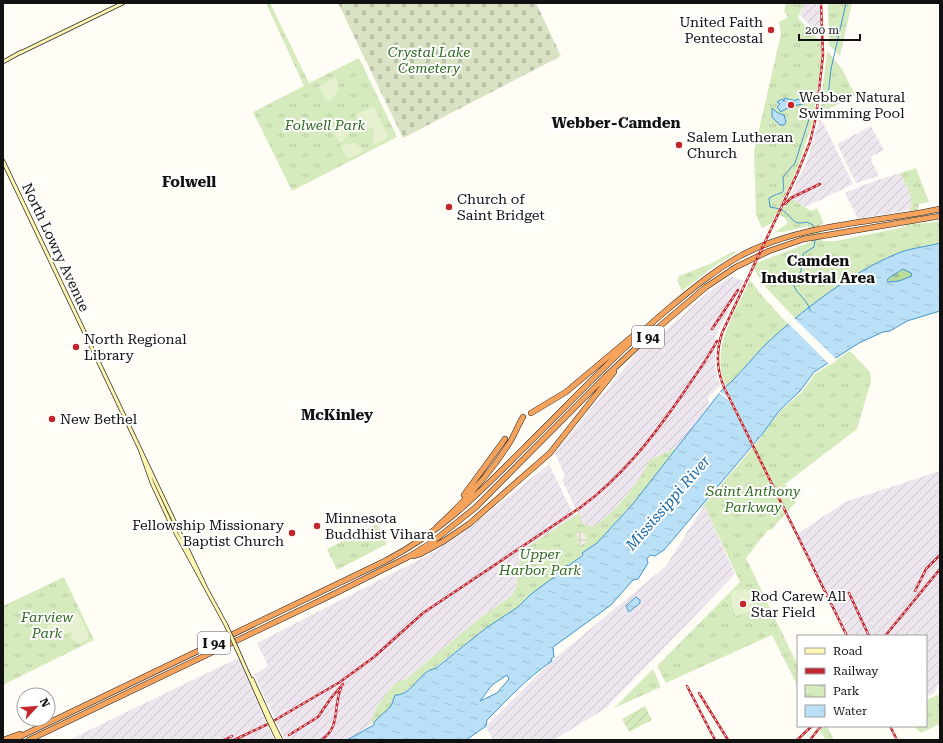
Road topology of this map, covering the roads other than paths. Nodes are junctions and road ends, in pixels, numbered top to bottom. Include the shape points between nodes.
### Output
1 (123, 3) edge
2 (3, 62) edge
3 (3, 160) edge
4 (940, 209) edge
5 (940, 216) edge
6 (647, 327) junction
7 (644, 340) junction
8 (531, 413) dead end
9 (523, 417) dead end
10 (505, 439) dead end
11 (454, 508) junction
12 (397, 555) junction
13 (408, 557) junction
14 (94, 709) junction
15 (269, 718) junction
16 (31, 731) junction
17 (3, 740) edge
18 (13, 740) edge
19 (29, 740) edge
20 (37, 740) edge
21 (278, 740) edge
22 (281, 740) edge

1 - 2 main road
3 - 15 main road, North Lowry Avenue, bridge via 141,452 168,519 226,625
4 - 6 highway, I 94 via 809,231 766,244 729,263 702,281
5 - 7 highway, I 94 via 811,238 769,251 728,271
6 - 8 highway via 563,394
6 - 12 highway, I 94 via 465,508
7 - 13 highway, I 94 via 475,508 441,537
7 - 13 highway via 609,378 550,452 493,504 457,532 420,554
9 - 11 highway via 508,445 475,488
10 - 11 highway
11 - 12 highway via 434,529
12 - 16 highway, I 94
13 - 14 highway, I 94
14 - 19 highway, I 94
14 - 20 highway
15 - 21 main road, North Lowry Avenue, bridge
15 - 22 main road, North Lowry Avenue, bridge
16 - 17 highway
16 - 18 highway, I 94

